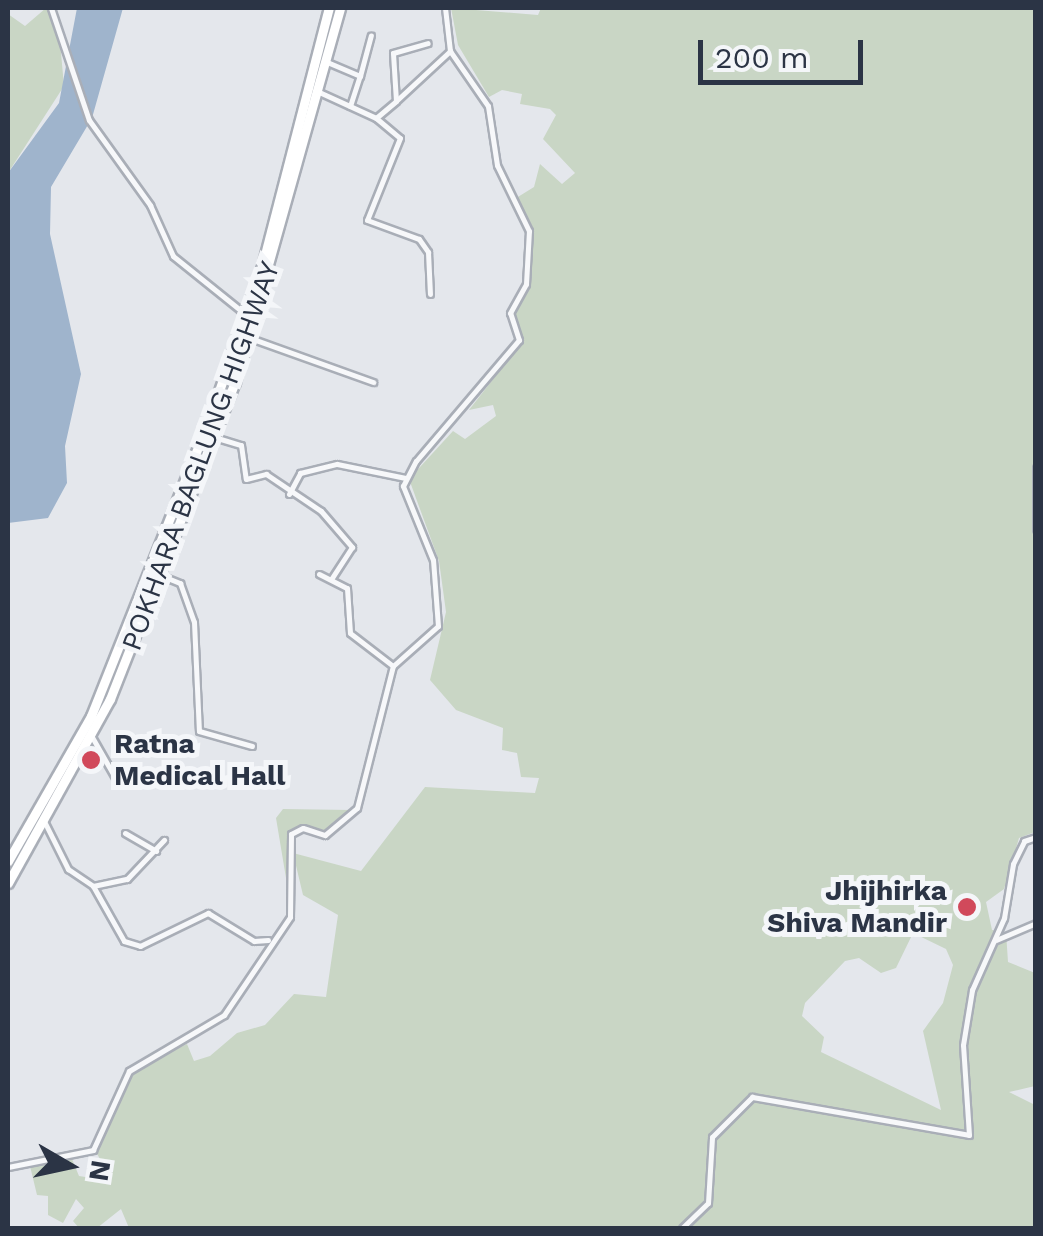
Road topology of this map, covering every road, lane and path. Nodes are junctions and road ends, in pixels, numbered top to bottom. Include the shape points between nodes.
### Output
1 (51, 8) edge
2 (329, 8) edge
3 (340, 8) edge
4 (445, 8) edge
5 (371, 35) dead end
6 (428, 42) dead end
7 (450, 52) junction
8 (326, 62) junction
9 (360, 76) junction
10 (319, 92) junction
11 (396, 102) junction
12 (350, 106) junction
13 (376, 118) junction
14 (430, 294) dead end
15 (247, 315) junction
16 (250, 338) junction
17 (374, 382) dead end
18 (214, 436) junction
19 (1036, 468) edge
20 (406, 478) junction
21 (290, 494) junction
22 (1036, 529) edge
23 (319, 574) dead end
24 (160, 575) junction
25 (331, 579) junction
26 (393, 666) junction
27 (92, 737) junction
28 (252, 746) dead end
29 (117, 782) dead end
30 (44, 821) junction
31 (125, 832) dead end
32 (1036, 837) edge
33 (164, 840) dead end
34 (156, 851) junction
35 (8, 861) edge
36 (8, 883) edge
37 (94, 886) junction
38 (1036, 923) edge
39 (271, 939) junction
40 (996, 940) junction
41 (8, 1167) edge
42 (682, 1228) edge

1 - 15 street via 89,120 150,205 173,256
2 - 15 highway, POKHARA BAGLUNG HIGHWAY
3 - 8 highway, POKHARA BAGLUNG HIGHWAY
4 - 7 street
5 - 9 street
6 - 11 street via 392,54
7 - 11 street
7 - 20 street via 488,106 497,165 529,231 527,276 510,313 516,345
8 - 9 street
8 - 10 highway, POKHARA BAGLUNG HIGHWAY
9 - 12 street
10 - 12 street
10 - 16 highway, POKHARA BAGLUNG HIGHWAY
11 - 13 street
12 - 13 street
13 - 14 street via 400,138 367,220 419,239 428,252
15 - 35 highway, POKHARA BAGLUNG HIGHWAY via 91,716
16 - 17 street
16 - 18 highway, POKHARA BAGLUNG HIGHWAY
18 - 21 street via 241,444 246,479 266,474
18 - 24 highway, POKHARA BAGLUNG HIGHWAY
19 - 22 street
20 - 21 street via 336,464 300,472
20 - 26 street via 442,614 438,626
21 - 25 street via 321,512 352,547
23 - 25 street
24 - 27 highway, POKHARA BAGLUNG HIGHWAY
24 - 28 street via 180,583 194,622 199,730
25 - 26 street via 347,588 350,633
26 - 39 street via 358,808 325,836 303,828 291,834 292,904
27 - 29 street
27 - 30 highway, POKHARA BAGLUNG HIGHWAY
30 - 36 highway, POKHARA BAGLUNG HIGHWAY
30 - 37 street via 72,875
31 - 34 street
32 - 40 street via 1024,841 1014,864
33 - 34 street
34 - 37 street via 127,879
37 - 39 street via 121,938 140,946 202,914 222,917 254,942
38 - 40 street
39 - 41 street via 224,1016 129,1071 92,1150
40 - 42 street via 981,957 964,1034 969,1135 752,1098 712,1137 708,1202

